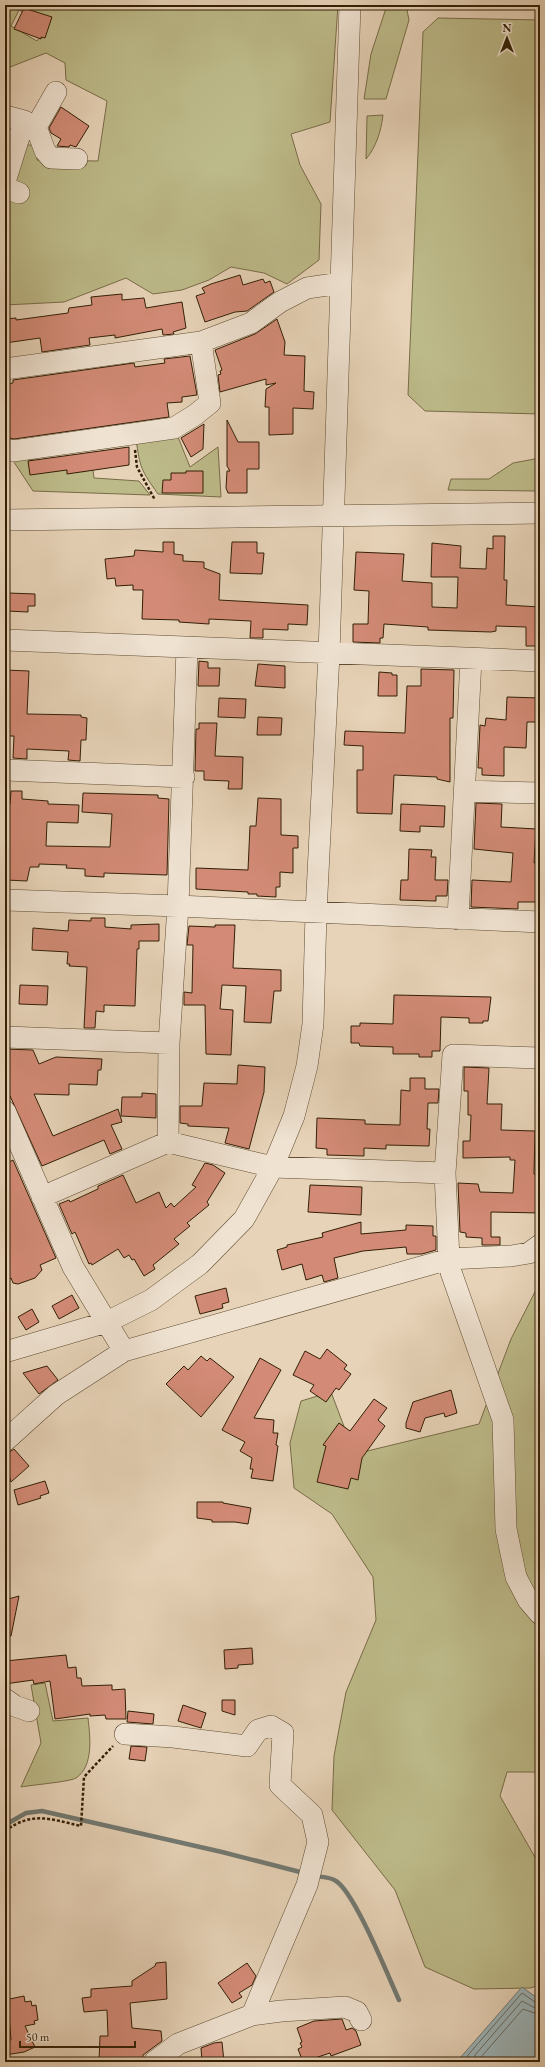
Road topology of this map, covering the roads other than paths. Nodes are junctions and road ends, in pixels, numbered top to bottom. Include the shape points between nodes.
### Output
1 (350, 5) edge
2 (56, 92) dead end
3 (22, 121) edge
4 (77, 159) dead end
5 (10, 188) edge
6 (341, 283) junction
7 (201, 342) junction
8 (5, 369) edge
9 (5, 449) edge
10 (540, 513) edge
11 (333, 515) junction
12 (5, 520) edge
13 (5, 640) edge
14 (187, 648) junction
15 (329, 654) junction
16 (471, 659) junction
17 (540, 661) edge
18 (5, 770) edge
19 (184, 777) junction
20 (464, 791) junction
21 (540, 793) edge
22 (5, 900) edge
23 (178, 906) junction
24 (316, 913) junction
25 (458, 918) junction
26 (540, 922) edge
27 (5, 1037) edge
28 (169, 1043) junction
29 (540, 1058) edge
30 (5, 1111) edge
31 (168, 1142) junction
32 (273, 1167) junction
33 (445, 1173) junction
34 (42, 1197) junction
35 (540, 1245) edge
36 (449, 1259) junction
37 (107, 1322) junction
38 (124, 1351) junction
39 (5, 1352) edge
40 (5, 1441) edge
41 (540, 1614) edge
42 (5, 1699) edge
43 (29, 1711) dead end
44 (125, 1734) road end
45 (252, 2015) junction
46 (361, 2020) dead end
47 (154, 2062) edge

1 - 6 street
2 - 3 street
3 - 4 street via 51,158
3 - 5 street
6 - 7 street via 307,288 280,302 251,323
6 - 11 street
7 - 8 street
7 - 9 street via 210,403 174,428 13,451
10 - 11 street
11 - 12 street
11 - 15 street
13 - 14 street
14 - 15 street
14 - 19 street
15 - 16 street
15 - 24 street
16 - 17 street
16 - 20 street
18 - 19 street
19 - 23 street
20 - 21 street
20 - 25 street
22 - 23 street
23 - 24 street
23 - 28 street
24 - 25 street
24 - 32 street via 312,1024 307,1066 294,1116
25 - 26 street
27 - 28 street
28 - 31 street
29 - 33 street via 452,1054
30 - 34 street
31 - 32 street
31 - 34 street
32 - 33 street
32 - 37 street via 244,1219 200,1264 152,1300
33 - 36 street
34 - 37 street via 73,1267
35 - 36 street via 529,1253 511,1256
36 - 38 street
36 - 41 street via 503,1420 506,1529 516,1577 528,1600
37 - 38 street
37 - 39 street
38 - 40 street via 56,1395
42 - 43 street
44 - 45 street via 246,1746 258,1730 272,1726 283,1733 280,1785 312,1815 318,1842 310,1876
45 - 46 street via 345,2007 357,2012
45 - 47 street via 178,2044

